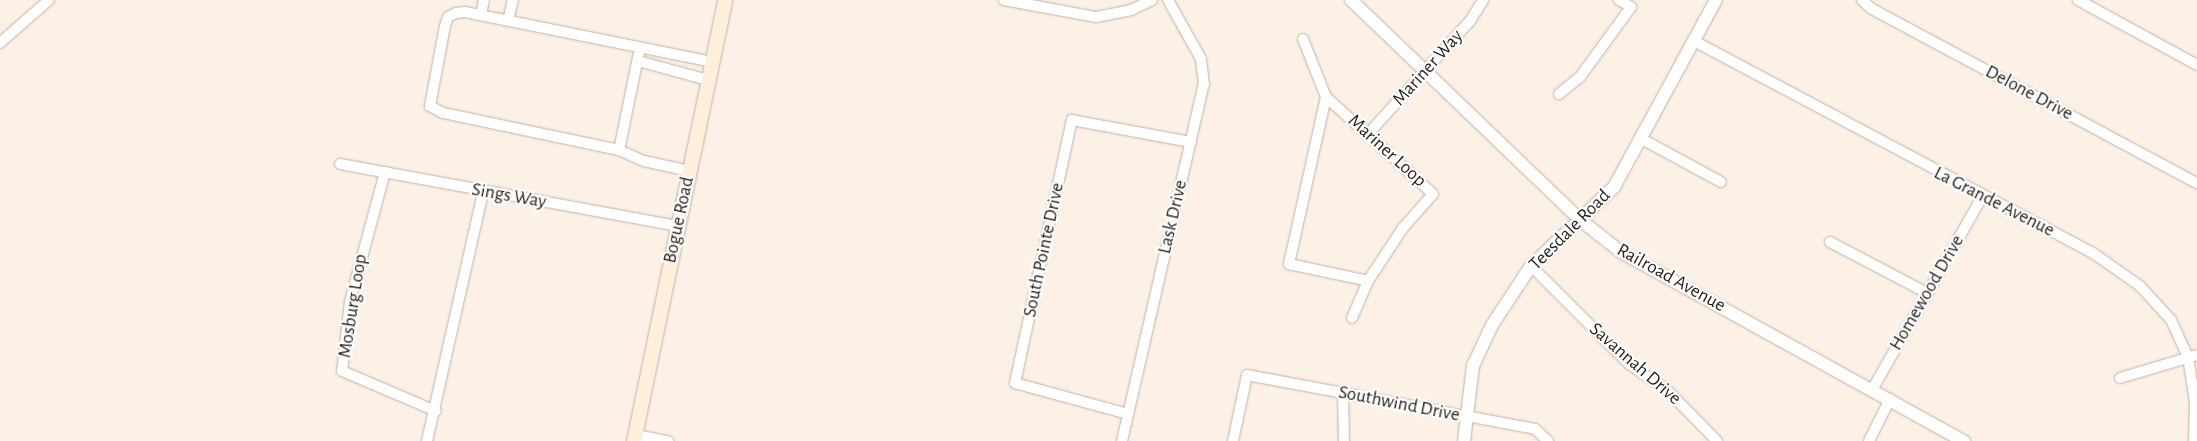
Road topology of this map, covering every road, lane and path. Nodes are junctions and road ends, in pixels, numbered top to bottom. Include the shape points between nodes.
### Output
1 (49, 0) edge
2 (484, 0) edge
3 (512, 0) edge
4 (725, 0) edge
5 (1004, 0) edge
6 (1152, 0) edge
7 (1168, 0) edge
8 (1351, 0) edge
9 (1483, 0) edge
10 (1619, 0) edge
11 (1716, 0) edge
12 (1862, 0) edge
13 (2078, 0) edge
14 (1037, 4) edge
15 (481, 15) junction
16 (508, 21) junction
17 (1303, 39) dead end
18 (1694, 41) junction
19 (0, 43) edge
20 (640, 48) junction
21 (638, 61) junction
22 (712, 62) junction
23 (2197, 65) edge
24 (1426, 71) junction
25 (708, 80) junction
26 (1559, 94) dead end
27 (1326, 97) junction
28 (1369, 133) junction
29 (1640, 138) junction
30 (1190, 142) junction
31 (620, 150) junction
32 (340, 164) dead end
33 (689, 171) junction
34 (385, 172) junction
35 (1721, 182) dead end
36 (2197, 184) edge
37 (483, 192) junction
38 (1982, 197) junction
39 (1578, 218) junction
40 (678, 226) junction
41 (1830, 242) dead end
42 (1531, 266) junction
43 (1368, 281) junction
44 (1927, 293) junction
45 (1352, 318) dead end
46 (2193, 356) edge
47 (2120, 378) dead end
48 (1872, 390) junction
49 (1343, 393) junction
50 (1890, 399) junction
51 (436, 411) junction
52 (1128, 414) junction
53 (1466, 416) junction
54 (635, 438) edge
55 (2196, 439) edge
56 (427, 441) edge
57 (668, 441) edge
58 (1122, 441) edge
59 (1233, 441) edge
60 (1344, 441) edge
61 (1464, 441) edge
62 (1548, 441) edge
63 (1716, 441) edge
64 (1869, 441) edge
65 (1964, 441) edge

1 - 19 street
2 - 15 street
3 - 16 street
4 - 22 main road, Bogue Road
5 - 14 street
6 - 14 street via 1131,10 1096,17
7 - 30 street, Lask Drive via 1201,59 1204,84
8 - 24 street, Railroad Avenue
9 - 24 street, Mariner Way via 1470,22
10 - 26 street via 1631,7 1580,77
11 - 18 street, Teesdale Road
12 - 36 street, Delone Drive via 1872,9
13 - 23 street
15 - 16 street
15 - 31 street via 465,12 448,18 430,99 434,110
16 - 20 street
17 - 27 street, Mariner Loop
18 - 29 street, Teesdale Road
18 - 38 street, La Grande Avenue
20 - 21 street
20 - 22 street
21 - 25 street
21 - 31 street
22 - 25 main road, Bogue Road
24 - 28 street, Mariner Way
24 - 39 street, Railroad Avenue
25 - 33 main road, Bogue Road
27 - 28 street, Mariner Loop
27 - 43 street, Mariner Loop via 1289,264
28 - 43 street, Mariner Loop via 1433,194 1403,228
29 - 35 street
29 - 39 street, Teesdale Road via 1614,187
30 - 52 street, Lask Drive
30 - 52 street, South Pointe Drive via 1072,120 1015,383
31 - 33 street via 644,161
32 - 34 street, Sings Way
33 - 40 main road, Bogue Road
34 - 37 street, Sings Way
34 - 51 street, Mosburg Loop via 350,302 342,371
37 - 40 street, Sings Way
37 - 51 street
38 - 44 street, Homewood Drive
38 - 46 street, La Grande Avenue via 2093,253 2140,286 2171,320
39 - 42 street, Teesdale Road
39 - 48 street, Railroad Avenue via 1621,252
40 - 54 main road, Bogue Road
41 - 44 street
42 - 53 street, Teesdale Road via 1492,325 1473,366
42 - 63 street, Savannah Drive via 1629,364 1668,391
43 - 45 street, Mariner Loop
44 - 48 street, Homewood Drive
46 - 47 street
46 - 55 street, La Grande Avenue
48 - 50 street, Railroad Avenue
49 - 53 street, Southwind Drive
49 - 59 street, Southwind Drive via 1246,375
49 - 60 street
50 - 64 street
50 - 65 street, Railroad Avenue
51 - 56 street
52 - 58 street, Lask Drive
53 - 61 street, Teesdale Road
53 - 62 street, Southwind Drive via 1535,429
54 - 57 street

